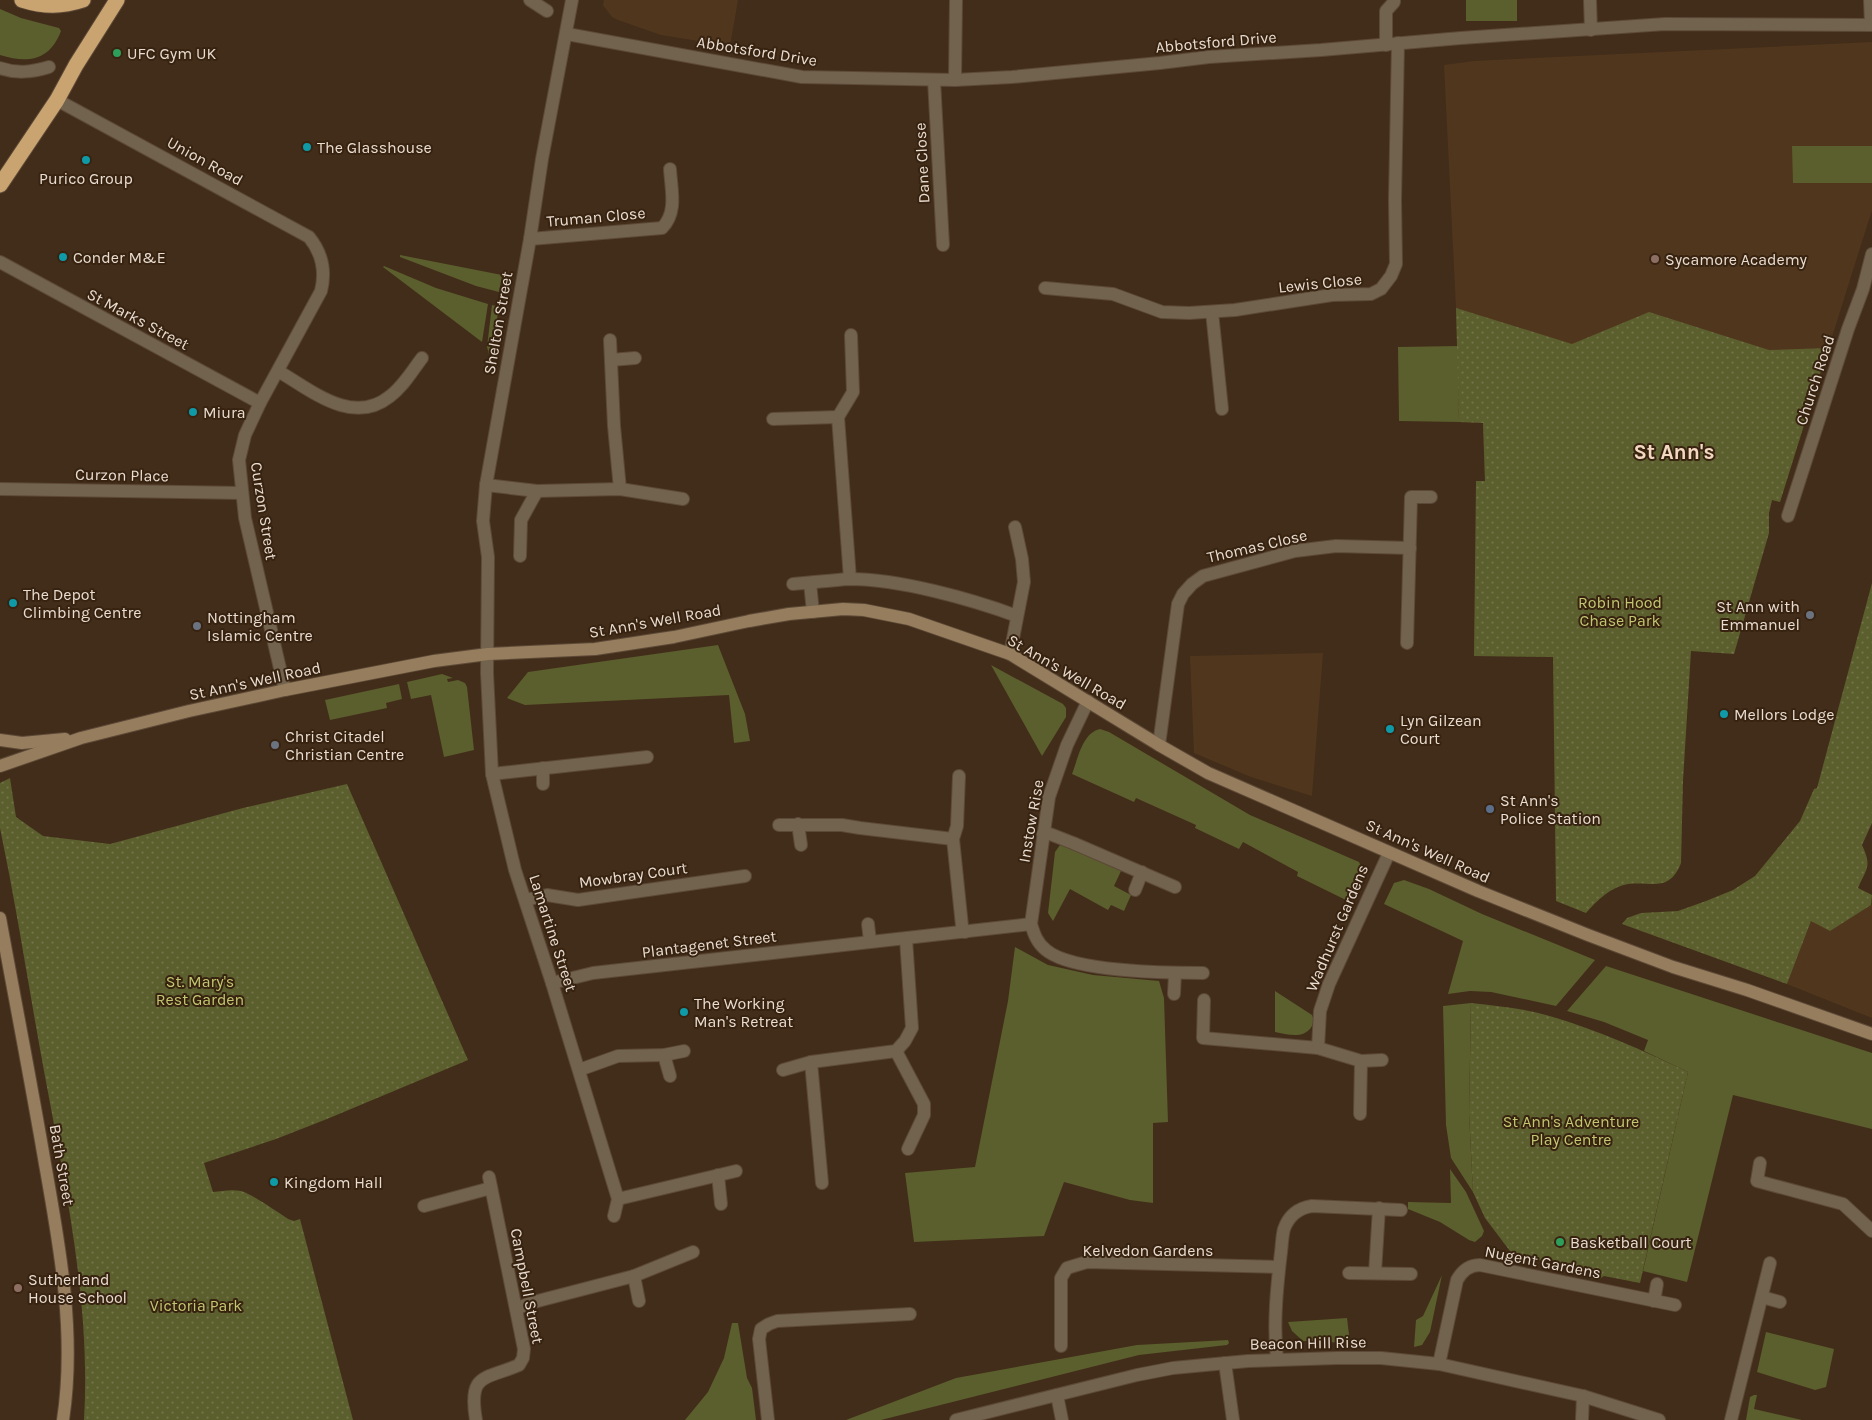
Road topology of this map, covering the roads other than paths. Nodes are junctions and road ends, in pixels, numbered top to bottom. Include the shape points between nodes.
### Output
1 (22, 0) edge
2 (83, 0) edge
3 (117, 0) edge
4 (530, 0) edge
5 (572, 0) edge
6 (956, 0) edge
7 (1394, 0) edge
8 (1590, 0) edge
9 (1870, 0) edge
10 (547, 11) dead end
11 (1871, 24) edge
12 (1591, 30) junction
13 (567, 34) junction
14 (1392, 44) junction
15 (49, 66) dead end
16 (0, 68) edge
17 (934, 80) junction
18 (955, 80) junction
19 (57, 100) junction
20 (670, 169) dead end
21 (0, 184) edge
22 (530, 239) junction
23 (943, 245) dead end
24 (1872, 254) edge
25 (0, 262) edge
26 (323, 264) joint
27 (1045, 288) dead end
28 (1212, 312) junction
29 (851, 335) dead end
30 (610, 340) dead end
31 (422, 358) dead end
32 (635, 358) dead end
33 (611, 360) junction
34 (278, 371) junction
35 (260, 403) junction
36 (1222, 409) dead end
37 (838, 417) junction
38 (772, 419) dead end
39 (486, 485) junction
40 (0, 489) edge
41 (620, 489) junction
42 (537, 491) junction
43 (242, 493) junction
44 (1431, 497) dead end
45 (683, 499) dead end
46 (1788, 516) dead end
47 (1015, 526) dead end
48 (1410, 548) junction
49 (520, 556) dead end
50 (850, 579) junction
51 (810, 583) junction
52 (793, 584) dead end
53 (813, 612) junction
54 (1017, 616) junction
55 (1407, 643) dead end
56 (488, 654) junction
57 (1010, 654) junction
58 (284, 690) junction
59 (1088, 701) junction
60 (81, 738) junction
61 (0, 740) edge
62 (1159, 745) junction
63 (647, 757) dead end
64 (0, 766) edge
65 (542, 768) junction
66 (492, 774) junction
67 (959, 776) dead end
68 (543, 784) dead end
69 (798, 824) junction
70 (779, 825) dead end
71 (1043, 834) junction
72 (953, 839) junction
73 (801, 845) dead end
74 (1389, 853) junction
75 (1142, 872) junction
76 (744, 876) dead end
77 (1175, 887) dead end
78 (1135, 890) dead end
79 (526, 900) junction
80 (0, 918) edge
81 (868, 924) dead end
82 (1031, 924) junction
83 (965, 932) junction
84 (906, 939) junction
85 (870, 941) junction
86 (1175, 973) junction
87 (1203, 973) dead end
88 (552, 984) junction
89 (1174, 994) dead end
90 (1204, 1000) dead end
91 (1872, 1034) edge
92 (1318, 1048) junction
93 (896, 1050) junction
94 (684, 1051) dead end
95 (664, 1055) junction
96 (1382, 1060) dead end
97 (1361, 1061) junction
98 (811, 1062) junction
99 (579, 1070) junction
100 (783, 1070) dead end
101 (670, 1076) dead end
102 (1360, 1114) dead end
103 (908, 1149) dead end
104 (1760, 1163) dead end
105 (736, 1171) dead end
106 (718, 1175) junction
107 (822, 1183) dead end
108 (618, 1199) junction
109 (721, 1204) dead end
110 (424, 1206) dead end
111 (1379, 1208) junction
112 (1402, 1210) dead end
113 (614, 1216) dead end
114 (1872, 1230) edge
115 (693, 1252) dead end
116 (1770, 1263) dead end
117 (1279, 1267) junction
118 (1349, 1273) dead end
119 (1376, 1273) junction
120 (1411, 1274) dead end
121 (634, 1276) junction
122 (1657, 1284) dead end
123 (1762, 1297) junction
124 (639, 1301) dead end
125 (1654, 1301) junction
126 (1780, 1302) dead end
127 (1675, 1305) dead end
128 (516, 1309) junction
129 (910, 1314) dead end
130 (1061, 1346) dead end
131 (1277, 1359) junction
132 (1225, 1363) junction
133 (1439, 1364) junction
134 (1057, 1395) junction
135 (1583, 1396) junction
136 (63, 1420) edge
137 (476, 1420) edge
138 (768, 1420) edge
139 (956, 1420) edge
140 (1062, 1420) edge
141 (1233, 1420) edge
142 (1582, 1420) edge
143 (1659, 1420) edge
144 (1731, 1420) edge

1 - 2 highway via 53,6
3 - 19 highway
4 - 10 street
5 - 13 street, Shelton Street
6 - 18 street
7 - 14 street, Lewis Close via 1386,11
8 - 12 street
9 - 11 street
11 - 12 street, Abbotsford Drive via 1665,24
12 - 14 street, Abbotsford Drive
13 - 17 street, Abbotsford Drive via 802,77
13 - 22 street, Shelton Street
14 - 18 street, Abbotsford Drive
14 - 28 street, Lewis Close via 1396,264 1391,276 1381,289 1371,294 1332,295
15 - 16 street via 33,72
17 - 18 street, Abbotsford Drive
17 - 23 street, Dane Close via 935,224
19 - 21 highway
19 - 26 street, Union Road via 309,237
20 - 22 street, Truman Close via 672,210 669,221 662,228
22 - 39 street, Shelton Street
24 - 46 street, Church Road
25 - 35 street, St Marks Street
26 - 34 street, Curzon Street via 321,291
27 - 28 street, Lewis Close via 1113,294 1162,312
28 - 36 street
29 - 37 street via 853,392
30 - 33 street
31 - 34 street via 394,393 379,403 356,409 334,403
32 - 33 street
33 - 41 street
34 - 35 street, Curzon Street
35 - 43 street, Curzon Street via 240,450
37 - 38 street
37 - 50 street
39 - 42 street
39 - 56 street, Shelton Street via 483,521 488,557
40 - 43 street, Curzon Place
41 - 42 street
41 - 45 street
42 - 49 street via 521,520
43 - 58 street, Curzon Street
44 - 48 street via 1411,497
47 - 54 street via 1024,582
48 - 55 street
48 - 62 street, Thomas Close via 1336,546 1295,551 1198,579 1178,604
50 - 51 street
50 - 54 street via 906,586
51 - 52 street
51 - 53 street
53 - 56 street, St Ann's Well Road via 595,649
53 - 57 street, St Ann's Well Road via 857,610 893,616
54 - 57 street
56 - 58 street, St Ann's Well Road
56 - 66 street, Lamartine Street
57 - 59 street, St Ann's Well Road
58 - 60 street, St Ann's Well Road
59 - 62 street, St Ann's Well Road
59 - 71 street, Instow Rise via 1057,770
60 - 61 street, St Ann's Well Road via 22,743
60 - 64 street, St Ann's Well Road
62 - 74 street, St Ann's Well Road via 1208,773
63 - 65 street
65 - 66 street
65 - 68 street
66 - 79 street, Lamartine Street
67 - 72 street via 957,826
69 - 70 street
69 - 72 street via 842,825 860,835
69 - 73 street
71 - 75 street via 1050,834
71 - 82 street, Instow Rise
72 - 83 street
74 - 91 street, St Ann's Well Road via 1673,967
74 - 92 street, Wadhurst Gardens via 1329,984 1320,1011
75 - 77 street
75 - 78 street
76 - 79 street, Mowbray Court via 578,900 547,895
79 - 88 street, Lamartine Street
80 - 136 street, Bath Street via 59,1240 68,1343
81 - 85 street
82 - 83 street, Plantagenet Street
82 - 86 street via 1036,940 1046,951 1072,962
83 - 84 street, Plantagenet Street
84 - 85 street, Plantagenet Street
84 - 93 street via 912,1028
85 - 88 street, Plantagenet Street via 593,973
86 - 87 street
86 - 89 street
88 - 99 street, Lamartine Street
90 - 92 street via 1203,1038
92 - 97 street
93 - 98 street
93 - 103 street via 924,1104 924,1115
94 - 95 street
95 - 99 street via 618,1056
95 - 101 street
96 - 97 street
97 - 102 street
98 - 100 street
98 - 107 street
99 - 108 street, Lamartine Street
104 - 114 street via 1757,1181 1843,1204
105 - 106 street
106 - 108 street
106 - 109 street
108 - 113 street
110 - 128 street, Campbell Street via 490,1183
111 - 112 street
111 - 117 street via 1312,1206 1300,1209 1284,1229
111 - 119 street
115 - 121 street
116 - 123 street
117 - 130 street, Kelvedon Gardens via 1088,1262 1067,1268 1061,1278
117 - 131 street
118 - 119 street
119 - 120 street
121 - 124 street
121 - 128 street
122 - 125 street
123 - 126 street
123 - 144 street
125 - 127 street, Nugent Gardens
125 - 133 street, Nugent Gardens via 1472,1265 1457,1280
128 - 137 street, Campbell Street via 523,1358 520,1365 482,1379 476,1386 473,1396
129 - 138 street via 777,1321 761,1329
131 - 132 street, Beacon Hill Rise
131 - 133 street, Beacon Hill Rise via 1381,1358
132 - 134 street, Beacon Hill Rise via 1173,1368
132 - 141 street
133 - 135 street, Beacon Hill Rise
134 - 139 street, Beacon Hill Rise
134 - 140 street
135 - 142 street
135 - 143 street, Beacon Hill Rise

